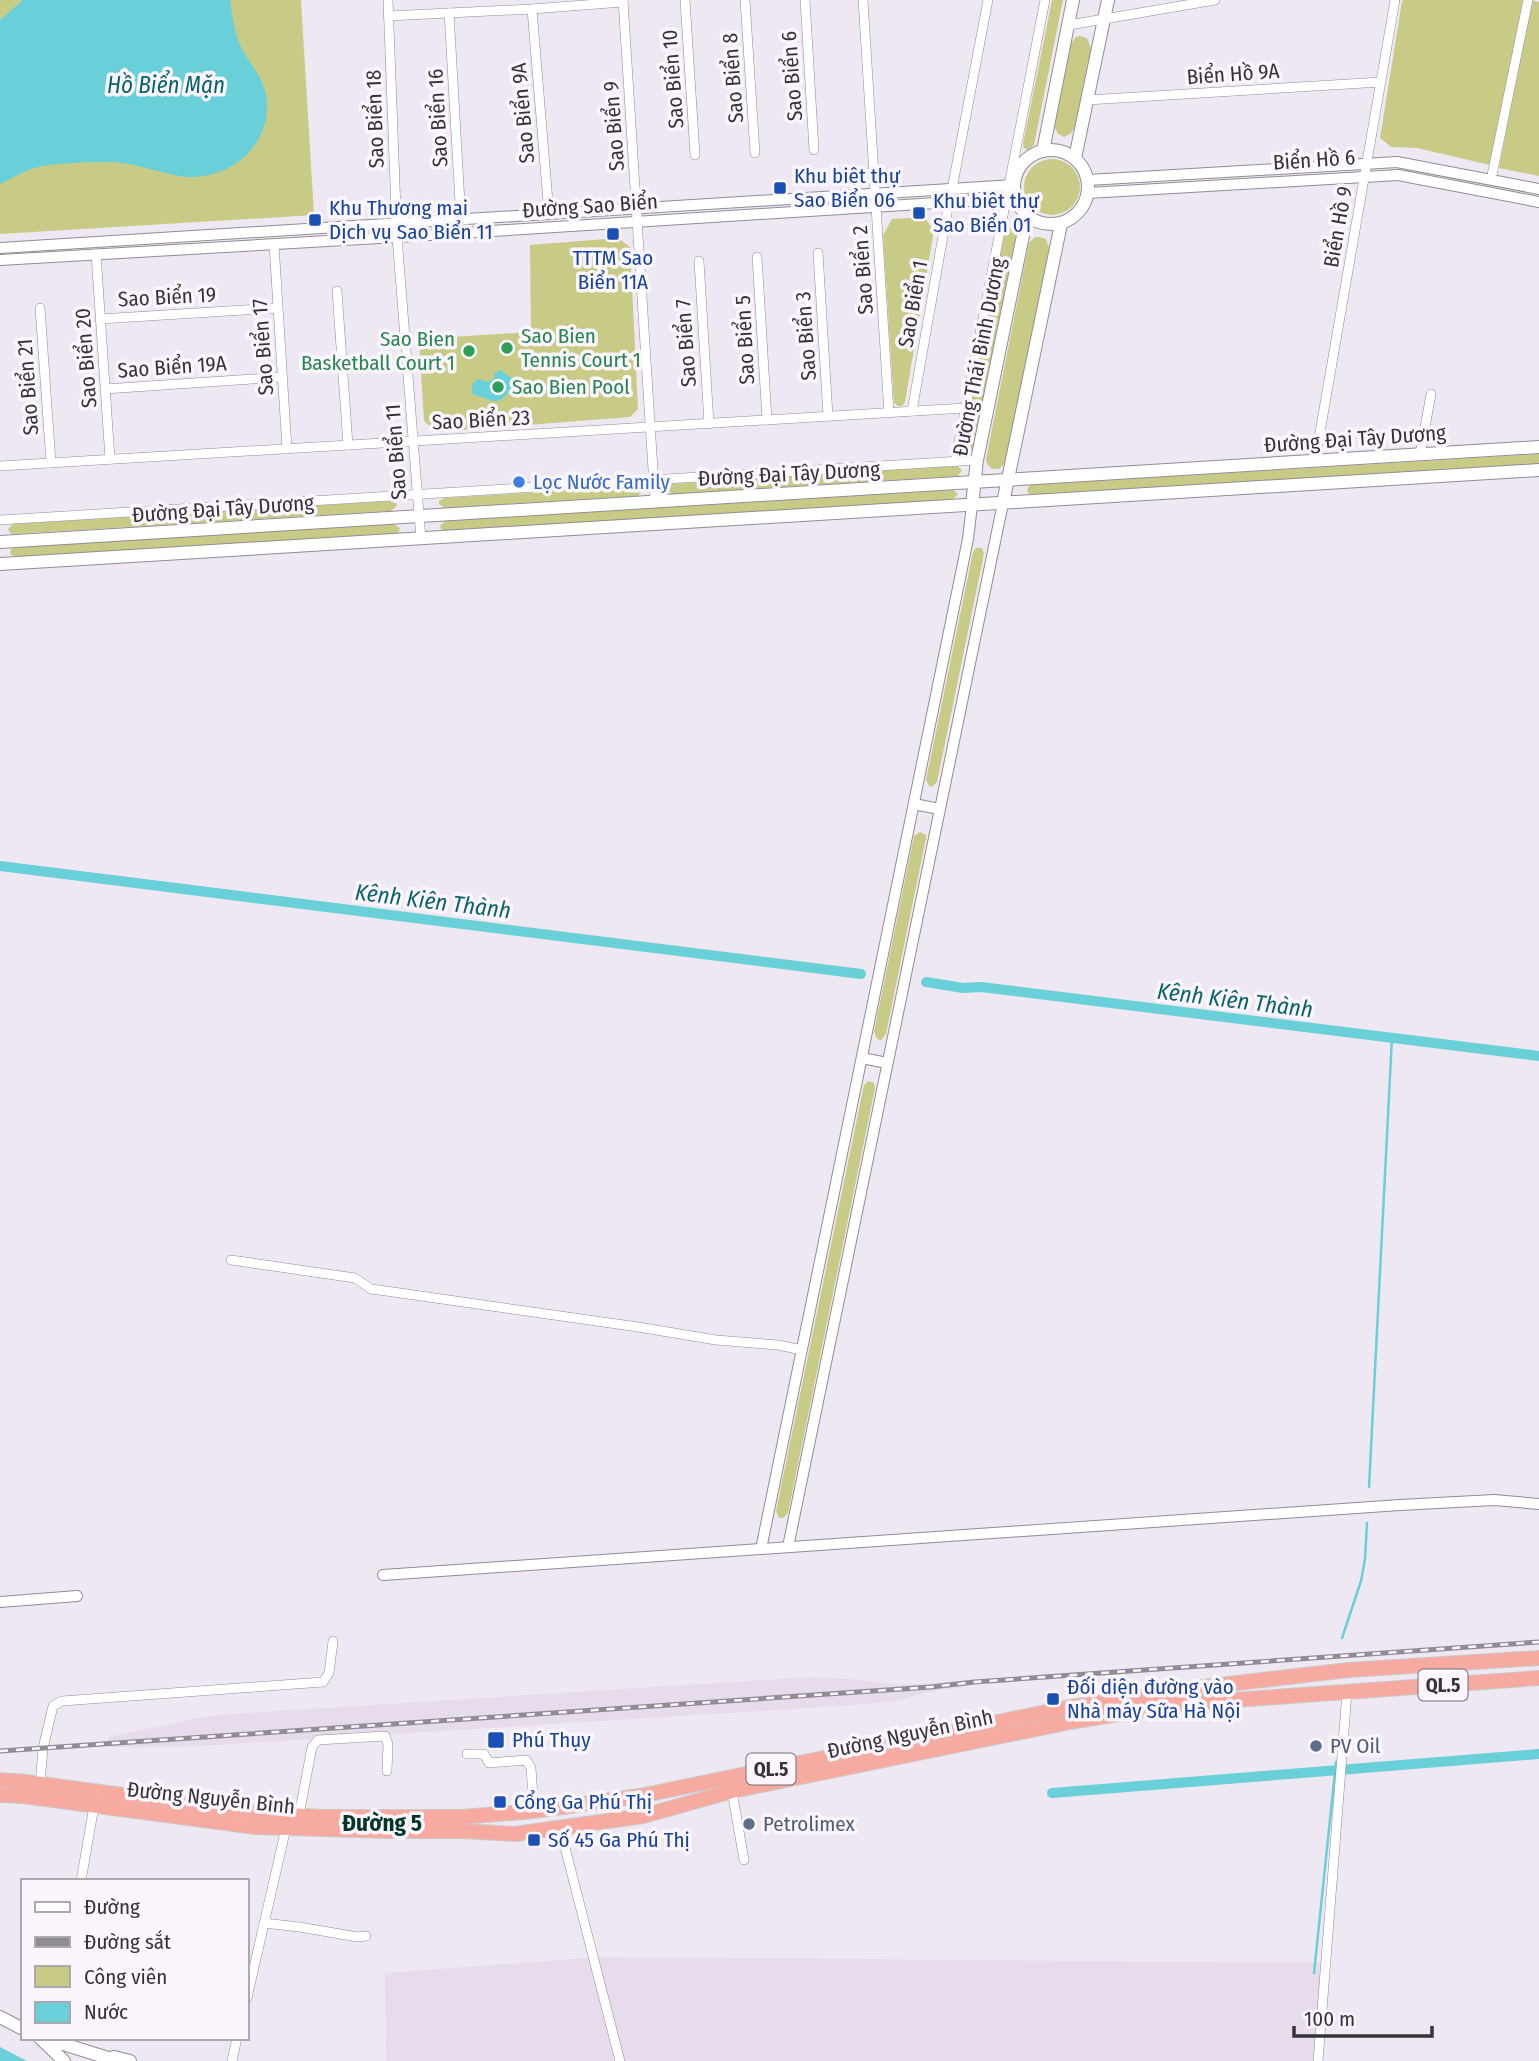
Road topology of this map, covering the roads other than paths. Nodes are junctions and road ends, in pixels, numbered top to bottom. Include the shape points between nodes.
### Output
1 (388, 0) edge
2 (685, 0) edge
3 (745, 0) edge
4 (805, 0) edge
5 (863, 0) edge
6 (988, 0) edge
7 (1045, 0) edge
8 (1073, 0) edge
9 (1108, 0) edge
10 (1215, 0) edge
11 (1395, 0) edge
12 (1528, 0) edge
13 (623, 1) edge
14 (532, 9) junction
15 (449, 13) junction
16 (388, 16) junction
17 (1104, 19) junction
18 (1069, 25) junction
19 (1381, 82) junction
20 (1087, 100) junction
21 (814, 150) dead end
22 (1043, 151) junction
23 (755, 153) dead end
24 (695, 155) dead end
25 (1075, 158) junction
26 (1367, 163) junction
27 (1365, 176) junction
28 (1491, 180) junction
29 (1088, 187) junction
30 (952, 189) junction
31 (1539, 189) edge
32 (1011, 192) junction
33 (875, 194) junction
34 (949, 202) junction
35 (1539, 202) edge
36 (876, 207) junction
37 (636, 209) junction
38 (549, 214) junction
39 (1027, 216) junction
40 (461, 219) junction
41 (637, 222) junction
42 (397, 223) junction
43 (1061, 223) junction
44 (273, 231) junction
45 (397, 237) junction
46 (96, 242) junction
47 (274, 244) junction
48 (0, 248) edge
49 (818, 253) dead end
50 (96, 254) junction
51 (757, 257) dead end
52 (0, 260) edge
53 (699, 261) dead end
54 (337, 291) dead end
55 (278, 308) junction
56 (40, 309) dead end
57 (100, 318) junction
58 (282, 377) junction
59 (105, 389) junction
60 (1432, 394) dead end
61 (965, 408) junction
62 (912, 411) junction
63 (889, 413) junction
64 (828, 416) junction
65 (767, 420) junction
66 (709, 424) junction
67 (651, 427) junction
68 (414, 441) junction
69 (348, 445) junction
70 (1539, 447) edge
71 (287, 449) junction
72 (1420, 454) junction
73 (110, 459) junction
74 (977, 460) junction
75 (1315, 461) junction
76 (955, 462) junction
77 (51, 463) junction
78 (0, 466) edge
79 (1539, 470) edge
80 (654, 480) junction
81 (1008, 480) junction
82 (974, 482) junction
83 (416, 495) junction
84 (655, 501) junction
85 (1003, 503) junction
86 (972, 505) junction
87 (418, 516) junction
88 (0, 520) edge
89 (421, 539) junction
90 (0, 542) edge
91 (0, 564) edge
92 (914, 804) junction
93 (939, 809) junction
94 (862, 1058) junction
95 (887, 1063) junction
96 (231, 1260) dead end
97 (802, 1350) junction
98 (1539, 1504) edge
99 (788, 1547) junction
100 (761, 1549) junction
101 (383, 1575) dead end
102 (78, 1596) dead end
103 (0, 1602) edge
104 (333, 1641) dead end
105 (1539, 1658) edge
106 (1348, 1670) junction
107 (1539, 1678) edge
108 (1347, 1692) junction
109 (467, 1754) dead end
110 (387, 1771) dead end
111 (0, 1780) edge
112 (40, 1784) junction
113 (732, 1791) junction
114 (0, 1795) edge
115 (94, 1806) junction
116 (534, 1811) junction
117 (299, 1815) junction
118 (286, 1828) junction
119 (560, 1828) junction
120 (744, 1860) dead end
121 (81, 1879) edge
122 (264, 1923) junction
123 (366, 1936) dead end
124 (248, 1994) edge
125 (0, 2017) edge
126 (21, 2028) edge
127 (44, 2040) edge
128 (48, 2040) edge
129 (237, 2040) edge
130 (105, 2059) edge
131 (64, 2061) edge
132 (130, 2061) edge
133 (232, 2061) edge
134 (620, 2061) edge
135 (1318, 2061) edge

1 - 16 street, Sao Biển 18
2 - 24 street, Sao Biển 10
3 - 23 street, Sao Biển 8
4 - 21 street, Sao Biển 6
5 - 33 street, Sao Biển 2
6 - 30 street
7 - 32 street
8 - 18 main road
9 - 17 main road
10 - 17 street
11 - 19 street, Biển Hồ 9
12 - 28 street
13 - 14 street
13 - 37 street, Sao Biển 9
14 - 15 street
14 - 38 street, Sao Biển 9A
15 - 16 street
15 - 40 street, Sao Biển 16
16 - 42 street, Sao Biển 18
17 - 18 street
17 - 20 main road
18 - 22 main road
19 - 20 street, Biển Hồ 9A
19 - 26 street, Biển Hồ 9
20 - 25 main road
22 - 25 main road via 1056,150
22 - 32 main road via 1025,161
25 - 29 main road
26 - 27 street, Biển Hồ 9
26 - 28 street, Biển Hồ 6 via 1407,162
26 - 29 street, Biển Hồ 6
27 - 29 street, Biển Hồ 6
27 - 35 street, Biển Hồ 6 via 1405,175
27 - 75 street, Biển Hồ 9
28 - 31 street, Biển Hồ 6
29 - 43 main road via 1081,210
30 - 32 street, Đường Sao Biển
30 - 33 street, Đường Sao Biển
32 - 34 street, Đường Sao Biển
32 - 39 main road
32 - 61 street
33 - 36 street, Sao Biển 2
33 - 37 street, Đường Sao Biển
34 - 36 street, Đường Sao Biển
34 - 62 street, Sao Biển 1
36 - 41 street, Đường Sao Biển
36 - 63 street, Sao Biển 2
37 - 38 street, Đường Sao Biển
37 - 41 street, Sao Biển 9
38 - 40 street, Đường Sao Biển
39 - 43 main road via 1043,224
39 - 74 main road, Đường Thái Bình Dương
40 - 42 street, Đường Sao Biển
41 - 45 street, Đường Sao Biển
41 - 67 street, Sao Biển 9
42 - 44 street, Đường Sao Biển
42 - 45 street, Sao Biển 18
43 - 81 main road
44 - 46 street, Đường Sao Biển
44 - 47 street
45 - 47 street, Đường Sao Biển
45 - 68 street, Sao Biển 11
46 - 48 street, Đường Sao Biển
46 - 50 street
47 - 50 street, Đường Sao Biển
47 - 55 street, Sao Biển 17
49 - 64 street, Sao Biển 3
50 - 52 street, Đường Sao Biển
50 - 57 street, Sao Biển 20
51 - 65 street, Sao Biển 5
53 - 66 street, Sao Biển 7
54 - 69 street
55 - 57 street, Sao Biển 19
55 - 58 street, Sao Biển 17
56 - 77 street, Sao Biển 21
57 - 59 street, Sao Biển 20
58 - 59 street, Sao Biển 19A
58 - 71 street, Sao Biển 17
59 - 73 street, Sao Biển 20
60 - 72 street
61 - 62 street, Sao Biển 23
61 - 76 street
62 - 63 street, Sao Biển 23
63 - 64 street, Sao Biển 23
64 - 65 street, Sao Biển 23
65 - 66 street, Sao Biển 23
66 - 67 street, Sao Biển 23
67 - 68 street, Sao Biển 23
67 - 80 street, Sao Biển 9
68 - 69 street, Sao Biển 23
68 - 83 street, Sao Biển 11
69 - 71 street, Sao Biển 23
70 - 72 main road, Đường Đại Tây Dương
71 - 73 street, Sao Biển 23
72 - 75 main road, Đường Đại Tây Dương
73 - 77 street, Sao Biển 23
74 - 76 street
74 - 82 main road, Đường Thái Bình Dương
75 - 81 main road, Đường Đại Tây Dương
76 - 80 street
77 - 78 street, Sao Biển 23
79 - 85 main road, Đường Đại Tây Dương
80 - 83 street
80 - 84 street, Sao Biển 9
81 - 82 main road, Đường Đại Tây Dương
81 - 85 main road
82 - 84 main road, Đường Đại Tây Dương
82 - 86 main road, Đường Thái Bình Dương
83 - 87 street, Sao Biển 11
83 - 88 street
84 - 87 main road, Đường Đại Tây Dương
85 - 86 main road, Đường Đại Tây Dương
85 - 93 street
86 - 89 main road, Đường Đại Tây Dương
86 - 92 street
87 - 89 street, Sao Biển 11
87 - 90 main road, Đường Đại Tây Dương
89 - 91 main road, Đường Đại Tây Dương
92 - 93 street
92 - 94 street
93 - 95 street
94 - 95 street
94 - 97 street
95 - 99 street
96 - 97 street via 355,1278 371,1289
97 - 100 street
98 - 99 street via 1494,1500
99 - 100 street
100 - 101 street
102 - 103 street
104 - 112 street via 329,1673 323,1682 56,1703 43,1748
105 - 106 highway, Đường Nguyễn Bình / QL.5
106 - 108 highway
106 - 116 highway, Đường Nguyễn Bình / QL.5 via 1066,1707 640,1796
107 - 108 highway, Đường Nguyễn Bình / QL.5
108 - 113 highway, Đường Nguyễn Bình / QL.5 via 1178,1704
108 - 135 street
109 - 116 street via 484,1754 489,1763 526,1760 531,1768
110 - 117 street via 385,1736 317,1740
111 - 112 highway, Đường Nguyễn Bình / QL.5
112 - 117 highway, Đường Nguyễn Bình / QL.5
113 - 119 highway, Đường Nguyễn Bình / QL.5 via 643,1816
113 - 120 street
114 - 115 highway, Đường Nguyễn Bình / QL.5
115 - 118 highway, Đường Nguyễn Bình / QL.5
115 - 121 street
116 - 117 highway, Đường Nguyễn Bình / QL.5 via 463,1817
118 - 119 highway, Đường Nguyễn Bình / QL.5 via 515,1834
118 - 122 street
119 - 134 street
122 - 123 street
122 - 124 street
125 - 126 main road
127 - 131 main road
128 - 130 main road
129 - 133 street
130 - 132 main road

